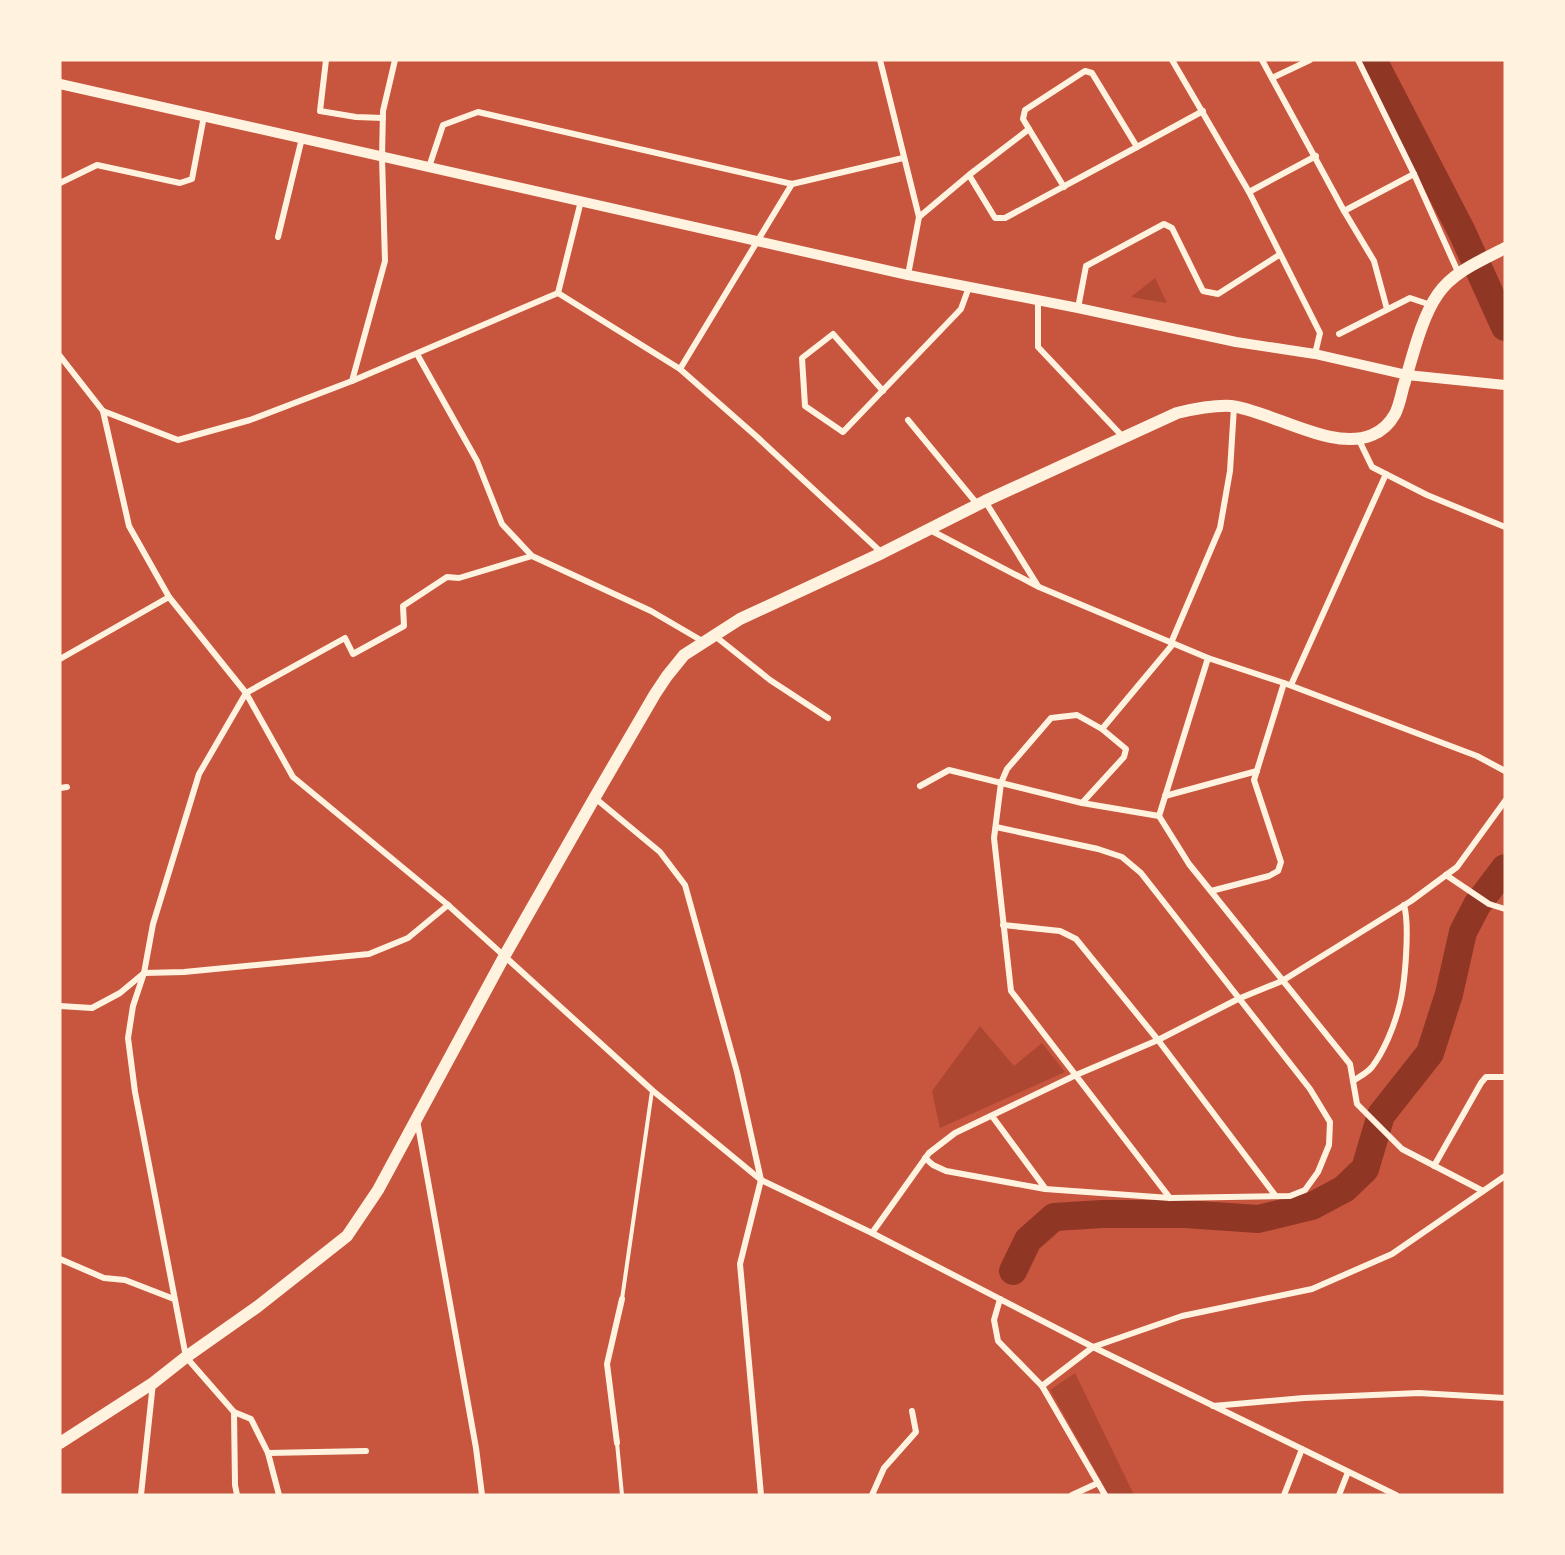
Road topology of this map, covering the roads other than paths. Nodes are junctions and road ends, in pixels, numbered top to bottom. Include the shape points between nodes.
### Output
1 (326, 60) edge
2 (395, 60) edge
3 (880, 60) edge
4 (1172, 60) edge
5 (1262, 60) edge
6 (1310, 60) edge
7 (1358, 60) edge
8 (1272, 78) junction
9 (60, 84) edge
10 (1203, 111) junction
11 (204, 116) junction
12 (384, 118) junction
13 (1029, 129) junction
14 (302, 138) junction
15 (1137, 147) junction
16 (1316, 156) junction
17 (382, 157) junction
18 (903, 158) junction
19 (429, 166) junction
20 (1414, 174) junction
21 (969, 175) junction
22 (60, 183) edge
23 (792, 184) junction
24 (1064, 188) junction
25 (1249, 192) junction
26 (580, 201) junction
27 (1344, 211) junction
28 (919, 217) junction
29 (278, 237) dead end
30 (759, 241) junction
31 (1505, 249) edge
32 (1279, 255) junction
33 (1458, 273) junction
34 (908, 275) junction
35 (969, 287) junction
36 (558, 293) junction
37 (1038, 300) junction
38 (1432, 306) junction
39 (1078, 308) junction
40 (1387, 309) junction
41 (1339, 333) dead end
42 (417, 354) junction
43 (1315, 354) junction
44 (60, 356) edge
45 (680, 369) junction
46 (1407, 375) junction
47 (352, 381) junction
48 (1505, 385) edge
49 (883, 391) junction
50 (1234, 407) junction
51 (103, 411) junction
52 (908, 420) dead end
53 (1123, 437) junction
54 (1358, 438) junction
55 (1386, 474) junction
56 (981, 503) junction
57 (1505, 527) edge
58 (929, 530) junction
59 (882, 553) junction
60 (532, 556) junction
61 (1039, 587) junction
62 (169, 597) junction
63 (710, 639) junction
64 (1172, 643) junction
65 (1208, 658) junction
66 (60, 659) edge
67 (1288, 684) junction
68 (246, 693) junction
69 (828, 718) dead end
70 (1102, 729) junction
71 (1257, 771) junction
72 (1505, 771) edge
73 (1001, 783) junction
74 (920, 786) dead end
75 (1165, 796) junction
76 (595, 797) junction
77 (1505, 801) edge
78 (1082, 803) junction
79 (1159, 816) junction
80 (996, 827) junction
81 (1446, 875) junction
82 (1211, 891) junction
83 (448, 905) junction
84 (1404, 905) junction
85 (1505, 909) edge
86 (1003, 925) junction
87 (505, 955) junction
88 (144, 973) junction
89 (1282, 981) junction
90 (1238, 999) junction
91 (60, 1006) edge
92 (1158, 1040) junction
93 (1076, 1076) junction
94 (1505, 1077) edge
95 (1353, 1081) junction
96 (652, 1090) junction
97 (992, 1116) junction
98 (417, 1120) junction
99 (925, 1158) junction
100 (1434, 1166) junction
101 (1505, 1176) edge
102 (761, 1180) junction
103 (1045, 1189) junction
104 (1483, 1191) junction
105 (1275, 1195) junction
106 (1170, 1198) junction
107 (872, 1233) junction
108 (60, 1259) edge
109 (174, 1299) junction
110 (622, 1299) joint
111 (1000, 1299) junction
112 (1093, 1347) junction
113 (186, 1357) junction
114 (153, 1383) junction
115 (1042, 1386) junction
116 (1505, 1398) edge
117 (1212, 1406) junction
118 (912, 1411) dead end
119 (234, 1412) junction
120 (60, 1443) edge
121 (616, 1443) joint
122 (1302, 1449) junction
123 (366, 1451) dead end
124 (268, 1453) junction
125 (1348, 1472) junction
126 (1098, 1483) junction
127 (141, 1495) edge
128 (237, 1495) edge
129 (279, 1495) edge
130 (482, 1495) edge
131 (622, 1495) edge
132 (761, 1495) edge
133 (872, 1495) edge
134 (1072, 1495) edge
135 (1105, 1495) edge
136 (1284, 1495) edge
137 (1340, 1495) edge
138 (1396, 1495) edge

1 - 12 street via 320,111
2 - 12 street
3 - 18 street
4 - 10 street
5 - 8 street
6 - 8 street
7 - 20 street
8 - 16 street
9 - 11 main road
10 - 15 street
10 - 25 street
11 - 14 main road
11 - 22 street via 192,179 180,183 97,165
12 - 17 street
13 - 15 street via 1023,119 1025,110 1085,71 1092,73
13 - 21 street
13 - 24 street
14 - 17 main road
14 - 29 street
15 - 24 street
16 - 25 street
16 - 27 street
17 - 19 main road
17 - 47 street via 385,261
18 - 23 street
18 - 28 street
19 - 23 street via 443,125 478,112
19 - 26 main road
20 - 27 street
20 - 33 street
21 - 24 street via 995,218 1005,218
21 - 28 street
23 - 30 street
25 - 32 street
26 - 30 main road
26 - 36 street
27 - 40 street via 1374,261
28 - 34 street
30 - 34 main road
30 - 45 street
31 - 33 main road
32 - 39 street via 1218,294 1203,291 1172,228 1164,224 1086,266
32 - 43 street via 1320,333
33 - 38 main road
34 - 35 main road
35 - 37 main road
35 - 49 street via 961,309
36 - 42 street
36 - 45 street
37 - 39 main road
37 - 53 street via 1038,347
38 - 40 street via 1410,298
38 - 46 main road
39 - 43 main road via 1236,342
40 - 41 street
42 - 47 street
42 - 60 street via 477,461 502,524
43 - 46 main road
44 - 51 street
45 - 59 street
46 - 48 main road
46 - 54 main road via 1396,412 1385,427 1371,436
47 - 51 street via 250,420 178,440
49 - 49 street via 833,334 802,358 805,406 843,432
50 - 53 main road via 1177,413
50 - 54 main road via 1319,435
50 - 64 street via 1230,471 1220,528
51 - 62 street via 129,526
52 - 56 street
53 - 56 main road
54 - 55 street via 1372,467
55 - 57 street
55 - 67 street
56 - 58 main road
56 - 61 street
58 - 59 main road
58 - 61 street
59 - 63 main road via 740,619
60 - 63 street
60 - 68 street via 459,578 447,577 403,606 404,626 353,654 345,638
61 - 64 street
62 - 66 street
62 - 68 street
63 - 69 street
63 - 76 main road via 684,655 667,676
64 - 65 street
64 - 70 street
65 - 67 street
65 - 75 street
67 - 71 street
67 - 72 street via 1477,756
68 - 83 street via 293,777
68 - 88 street via 200,774 153,924
70 - 73 street via 1077,715 1051,718 1007,769
70 - 78 street via 1126,749 1124,757
71 - 75 street
71 - 82 street via 1254,780 1281,862 1278,871
73 - 74 street via 949,770
73 - 78 street
73 - 80 street
75 - 79 street
76 - 87 main road
76 - 102 street via 660,852 685,885
77 - 81 street
78 - 79 street
79 - 82 street
80 - 86 street
80 - 90 street via 1122,857 1141,873
81 - 84 street
81 - 85 street via 1489,904
82 - 89 street
83 - 87 street
83 - 88 street via 408,938 369,954
84 - 89 street
84 - 95 street via 1406,950 1400,1007 1371,1068
86 - 92 street via 1060,931 1076,939
86 - 93 street via 1011,991
87 - 96 street
87 - 98 main road
88 - 91 street via 120,993 92,1008
88 - 109 street via 128,1038
89 - 90 street
89 - 95 street via 1350,1064
90 - 92 street
90 - 105 street via 1310,1089 1330,1122 1329,1145 1305,1190 1290,1196
92 - 93 street
92 - 105 street
93 - 97 street
93 - 106 street
94 - 100 street via 1486,1077 1481,1083
95 - 100 street via 1357,1104 1402,1149
96 - 102 street
96 - 110 lane
97 - 99 street via 955,1133
97 - 103 street
98 - 113 main road via 378,1191 347,1236
98 - 130 street
99 - 103 street via 946,1171
99 - 107 street
100 - 104 street
101 - 104 street
102 - 107 street
102 - 132 street via 740,1264
103 - 106 street
104 - 112 street via 1392,1254 1312,1289 1182,1316
105 - 106 street
107 - 111 street
108 - 109 street via 104,1278 125,1280
109 - 113 street
110 - 121 street via 607,1364
111 - 112 street
111 - 115 street via 994,1320 998,1341
112 - 115 street
112 - 117 street
113 - 114 main road
113 - 119 street
114 - 120 main road
114 - 127 street
115 - 126 street
116 - 117 street via 1419,1393
117 - 122 street
118 - 133 street via 916,1432 884,1468
119 - 124 street via 251,1419
119 - 128 street
121 - 131 lane
122 - 125 street
122 - 136 street
123 - 124 street
124 - 129 street
125 - 137 street
125 - 138 street
126 - 134 street
126 - 135 street

